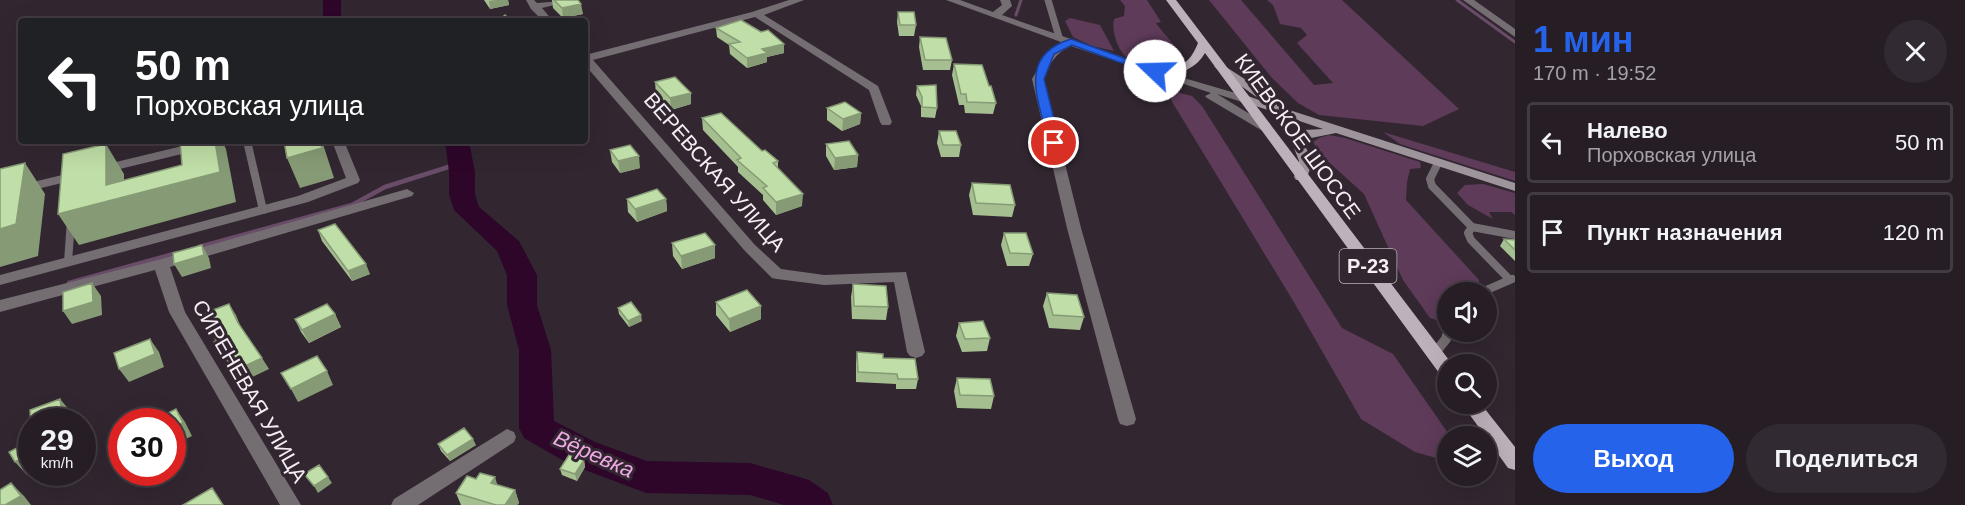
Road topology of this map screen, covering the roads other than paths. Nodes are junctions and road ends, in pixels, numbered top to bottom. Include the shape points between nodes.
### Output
1 (570, 0) edge
2 (799, 0) edge
3 (951, 0) edge
4 (1005, 0) edge
5 (1048, 0) edge
6 (1171, 0) edge
7 (1468, 0) edge
8 (532, 4) edge
9 (756, 14) junction
10 (995, 15) junction
11 (545, 18) edge
12 (1515, 34) edge
13 (1059, 38) junction
14 (1071, 42) junction
15 (1203, 43) junction
16 (588, 58) edge
17 (588, 61) edge
18 (1220, 66) junction
19 (1155, 71) junction
20 (1173, 78) junction
21 (1245, 99) junction
22 (886, 122) dead end
23 (1313, 122) junction
24 (1265, 127) junction
25 (1348, 134) junction
26 (208, 144) edge
27 (249, 144) edge
28 (339, 144) edge
29 (1438, 163) junction
30 (1301, 177) junction
31 (1515, 187) edge
32 (407, 193) dead end
33 (0, 194) edge
34 (72, 208) edge
35 (262, 210) junction
36 (1472, 227) junction
37 (1515, 235) edge
38 (68, 262) junction
39 (161, 264) junction
40 (1512, 279) edge
41 (0, 280) edge
42 (1497, 286) edge
43 (0, 306) edge
44 (1444, 342) edge
45 (916, 352) dead end
46 (1434, 354) junction
47 (1437, 358) edge
48 (1479, 414) edge
49 (1127, 419) dead end
50 (507, 437) dead end
51 (1515, 462) edge
52 (291, 505) edge
53 (401, 505) edge

1 - 8 street
2 - 9 street
3 - 10 street
4 - 10 street via 1007,6
5 - 13 lane
6 - 15 main road, КИЕВСКОЕ ШОССЕ / Р-23
7 - 12 street
8 - 11 street
9 - 16 street
9 - 22 street via 874,88
10 - 13 street
13 - 14 street
14 - 19 street
14 - 49 street via 1051,52 1038,79
15 - 18 main road, КИЕВСКОЕ ШОССЕ / Р-23
15 - 19 main road via 1195,63 1189,67
17 - 45 street, ВЕРЕВСКАЯ УЛИЦА via 777,274 824,279 901,276
18 - 21 main road, КИЕВСКОЕ ШОССЕ / Р-23
18 - 23 street via 1268,100
19 - 20 street
20 - 21 street
20 - 24 street
21 - 23 street
21 - 24 main road, КИЕВСКОЕ ШОССЕ / Р-23
23 - 25 street
24 - 30 main road, КИЕВСКОЕ ШОССЕ / Р-23
25 - 29 street
25 - 30 street via 1316,131 1300,138 1306,161
26 - 33 street via 75,181
27 - 35 lane
28 - 35 street via 353,180
29 - 31 street
29 - 36 lane via 1430,179 1432,186
30 - 46 main road, КИЕВСКОЕ ШОССЕ / Р-23
32 - 39 street
34 - 38 lane
35 - 38 street
36 - 37 lane
36 - 40 lane via 1468,233 1471,240
38 - 41 street
39 - 43 street
39 - 52 street, СИРЕНЕВАЯ УЛИЦА via 177,312
40 - 42 lane
44 - 46 lane
46 - 47 main road, Р-23
48 - 51 main road
50 - 53 street

